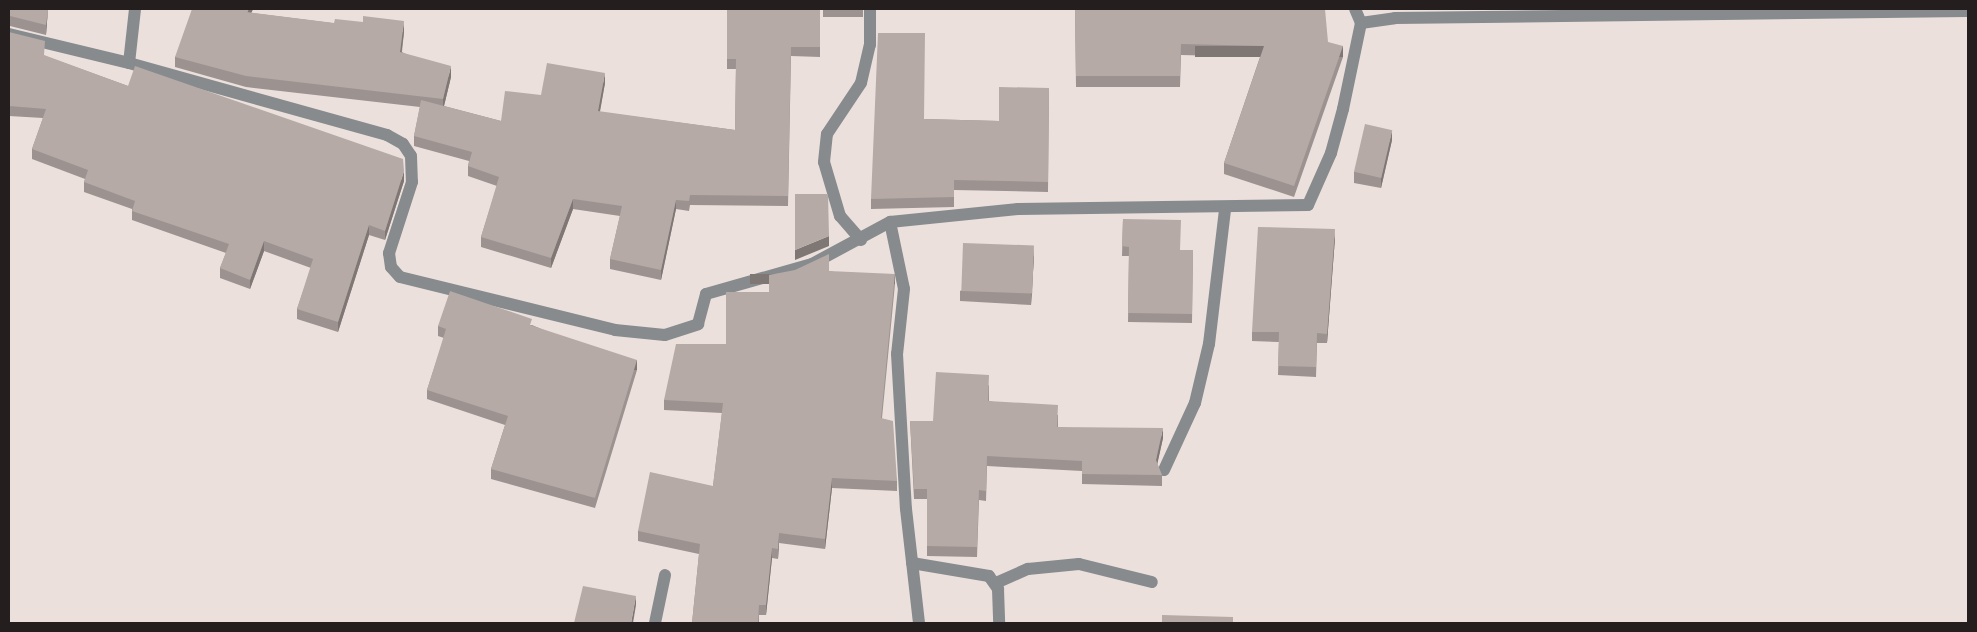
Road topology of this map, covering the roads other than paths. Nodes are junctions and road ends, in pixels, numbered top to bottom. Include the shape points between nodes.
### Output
1 (135, 9) edge
2 (870, 9) edge
3 (1355, 9) edge
4 (1968, 11) edge
5 (1361, 23) junction
6 (9, 34) edge
7 (129, 63) junction
8 (1225, 208) junction
9 (890, 222) junction
10 (861, 240) junction
11 (1164, 470) dead end
12 (912, 563) junction
13 (665, 575) dead end
14 (1152, 582) dead end
15 (996, 583) junction
16 (655, 623) edge
17 (920, 623) edge
18 (999, 623) edge

1 - 7 street
2 - 10 street via 870,45 861,83 827,134 824,162 840,216
3 - 5 street
4 - 5 street via 1395,18
5 - 8 street via 1331,153 1312,203 1295,208
6 - 7 street
7 - 10 street via 398,139 411,156 412,182 389,253 392,267 400,277 444,289 616,330 665,335 698,324 706,294 812,264
8 - 9 street via 1018,209
8 - 11 street via 1209,344 1195,403
9 - 10 street
9 - 12 street via 904,289 897,354
12 - 15 street via 981,573
12 - 17 street
13 - 16 street
14 - 15 street via 1079,564 1028,569
15 - 18 street

